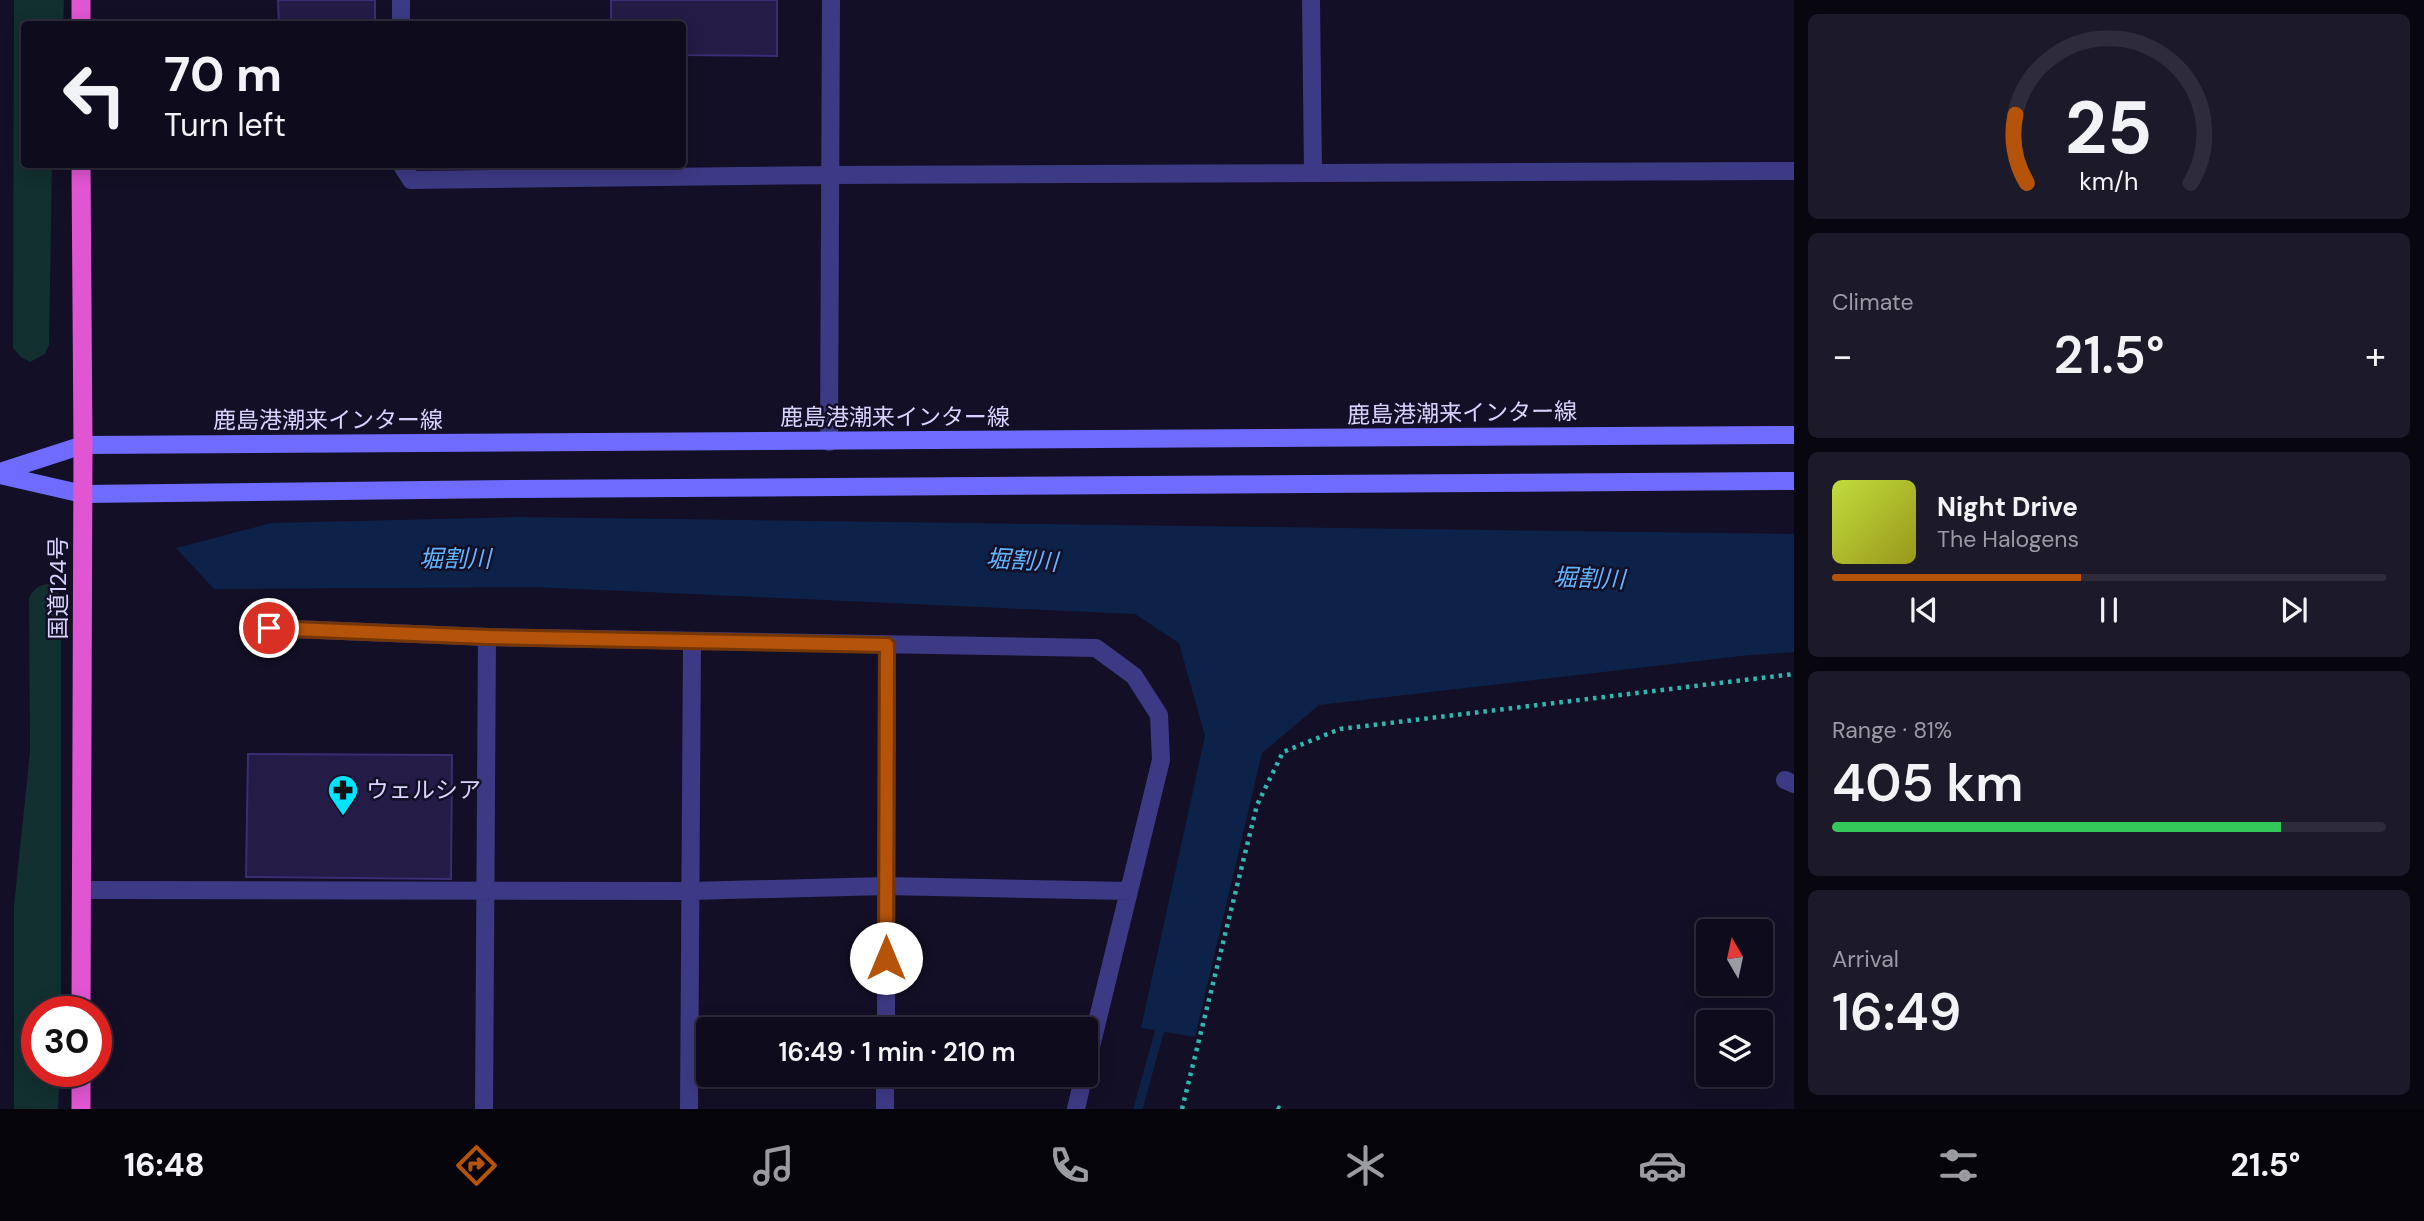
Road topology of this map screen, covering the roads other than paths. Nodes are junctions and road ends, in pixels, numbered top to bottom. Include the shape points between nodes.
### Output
1 (81, 0) edge
2 (401, 0) edge
3 (831, 0) edge
4 (1311, 0) edge
5 (81, 21) edge
6 (401, 21) edge
7 (81, 168) edge
8 (404, 168) edge
9 (1794, 170) edge
10 (1313, 173) junction
11 (831, 175) junction
12 (1794, 435) edge
13 (829, 442) junction
14 (83, 445) junction
15 (0, 474) edge
16 (1794, 481) edge
17 (83, 494) junction
18 (269, 628) dead end
19 (487, 637) junction
20 (692, 642) junction
21 (887, 645) junction
22 (886, 886) junction
23 (81, 890) junction
24 (484, 891) junction
25 (690, 891) junction
26 (1129, 891) junction
27 (81, 996) edge
28 (886, 1017) edge
29 (1098, 1018) edge
30 (81, 1087) edge
31 (885, 1087) edge
32 (1081, 1087) edge
33 (81, 1109) edge
34 (484, 1109) edge
35 (689, 1109) edge
36 (885, 1109) edge
37 (1076, 1109) edge

1 - 5 highway
2 - 6 street
3 - 11 street
4 - 10 street
7 - 14 highway, 国道124号
8 - 11 street via 411,180
9 - 10 street
10 - 11 street
11 - 13 street
12 - 13 main road, 鹿島港潮来インター線
13 - 14 main road, 鹿島港潮来インター線
14 - 15 main road, 鹿島港潮来インター線
14 - 17 highway, 国道124号
15 - 17 main road, 鹿島港潮来インター線
16 - 17 main road, 鹿島港潮来インター線
17 - 23 highway, 国道124号
18 - 19 street
19 - 20 street
19 - 24 street
20 - 21 street
20 - 25 street
21 - 22 street
21 - 26 street via 1096,648 1134,676 1159,715 1161,760
22 - 25 street
22 - 26 street
22 - 28 street
23 - 24 street
23 - 27 highway, 国道124号
24 - 25 street
24 - 34 street
25 - 35 street
26 - 29 street
30 - 33 highway
31 - 36 street
32 - 37 street

